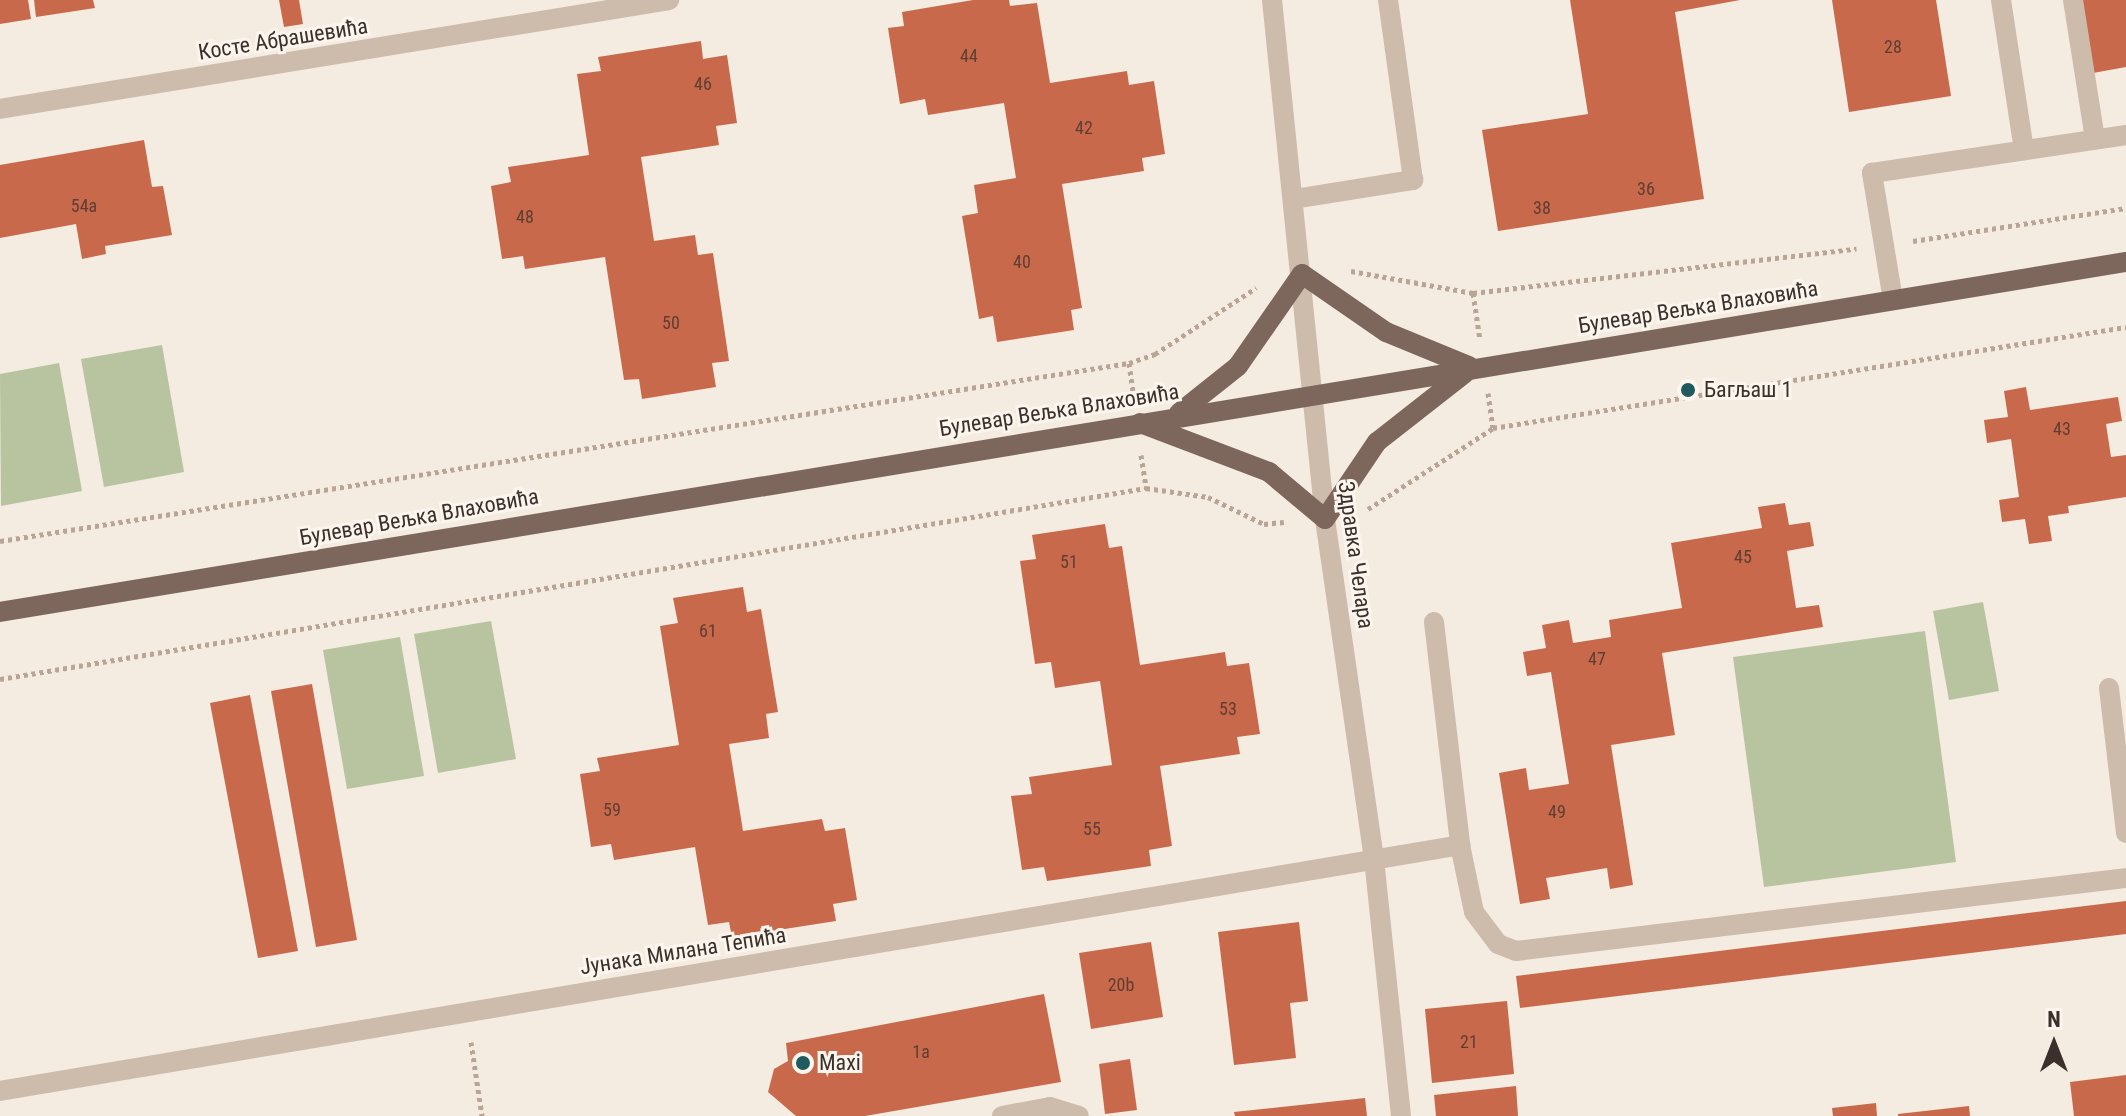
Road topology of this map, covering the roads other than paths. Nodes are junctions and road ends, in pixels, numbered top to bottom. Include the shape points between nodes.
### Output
1 (669, 0) edge
2 (1272, 0) edge
3 (1388, 0) edge
4 (2001, 0) edge
5 (2073, 0) edge
6 (0, 109) edge
7 (2126, 135) edge
8 (2095, 139) junction
9 (2024, 150) junction
10 (1294, 199) junction
11 (2126, 262) edge
12 (1302, 274) junction
13 (1893, 300) junction
14 (1473, 368) junction
15 (1313, 393) junction
16 (1176, 415) junction
17 (1137, 422) junction
18 (1325, 519) junction
19 (0, 612) edge
20 (1434, 622) dead end
21 (2109, 688) dead end
22 (2126, 833) edge
23 (1460, 845) junction
24 (1374, 859) junction
25 (2126, 878) edge
26 (0, 1091) edge
27 (1002, 1116) edge
28 (1079, 1116) edge
29 (1401, 1116) edge

1 - 6 street, Косте Абрашевића
2 - 10 street, Здравка Челара
3 - 10 street via 1413,180
4 - 9 street
5 - 8 street
7 - 8 street
8 - 9 street
9 - 13 street via 1872,173
10 - 12 street, Здравка Челара
11 - 13 main road, Булевар Вељка Влаховића
12 - 14 main road via 1386,332
12 - 15 street, Здравка Челара
12 - 16 main road via 1238,366
13 - 14 main road, Булевар Вељка Влаховића
14 - 15 main road, Булевар Вељка Влаховића
14 - 18 main road via 1377,442
15 - 16 main road, Булевар Вељка Влаховића
15 - 18 street, Здравка Челара
16 - 17 main road, Булевар Вељка Влаховића
17 - 18 main road via 1269,472
17 - 19 main road, Булевар Вељка Влаховића
18 - 24 street, Здравка Челара
20 - 23 street
21 - 22 street
23 - 24 street, Јунака Милана Тепића
23 - 25 street via 1474,912 1498,944 1516,951
24 - 26 street, Јунака Милана Тепића
24 - 29 street, Здравка Челара
27 - 28 street via 1050,1107

